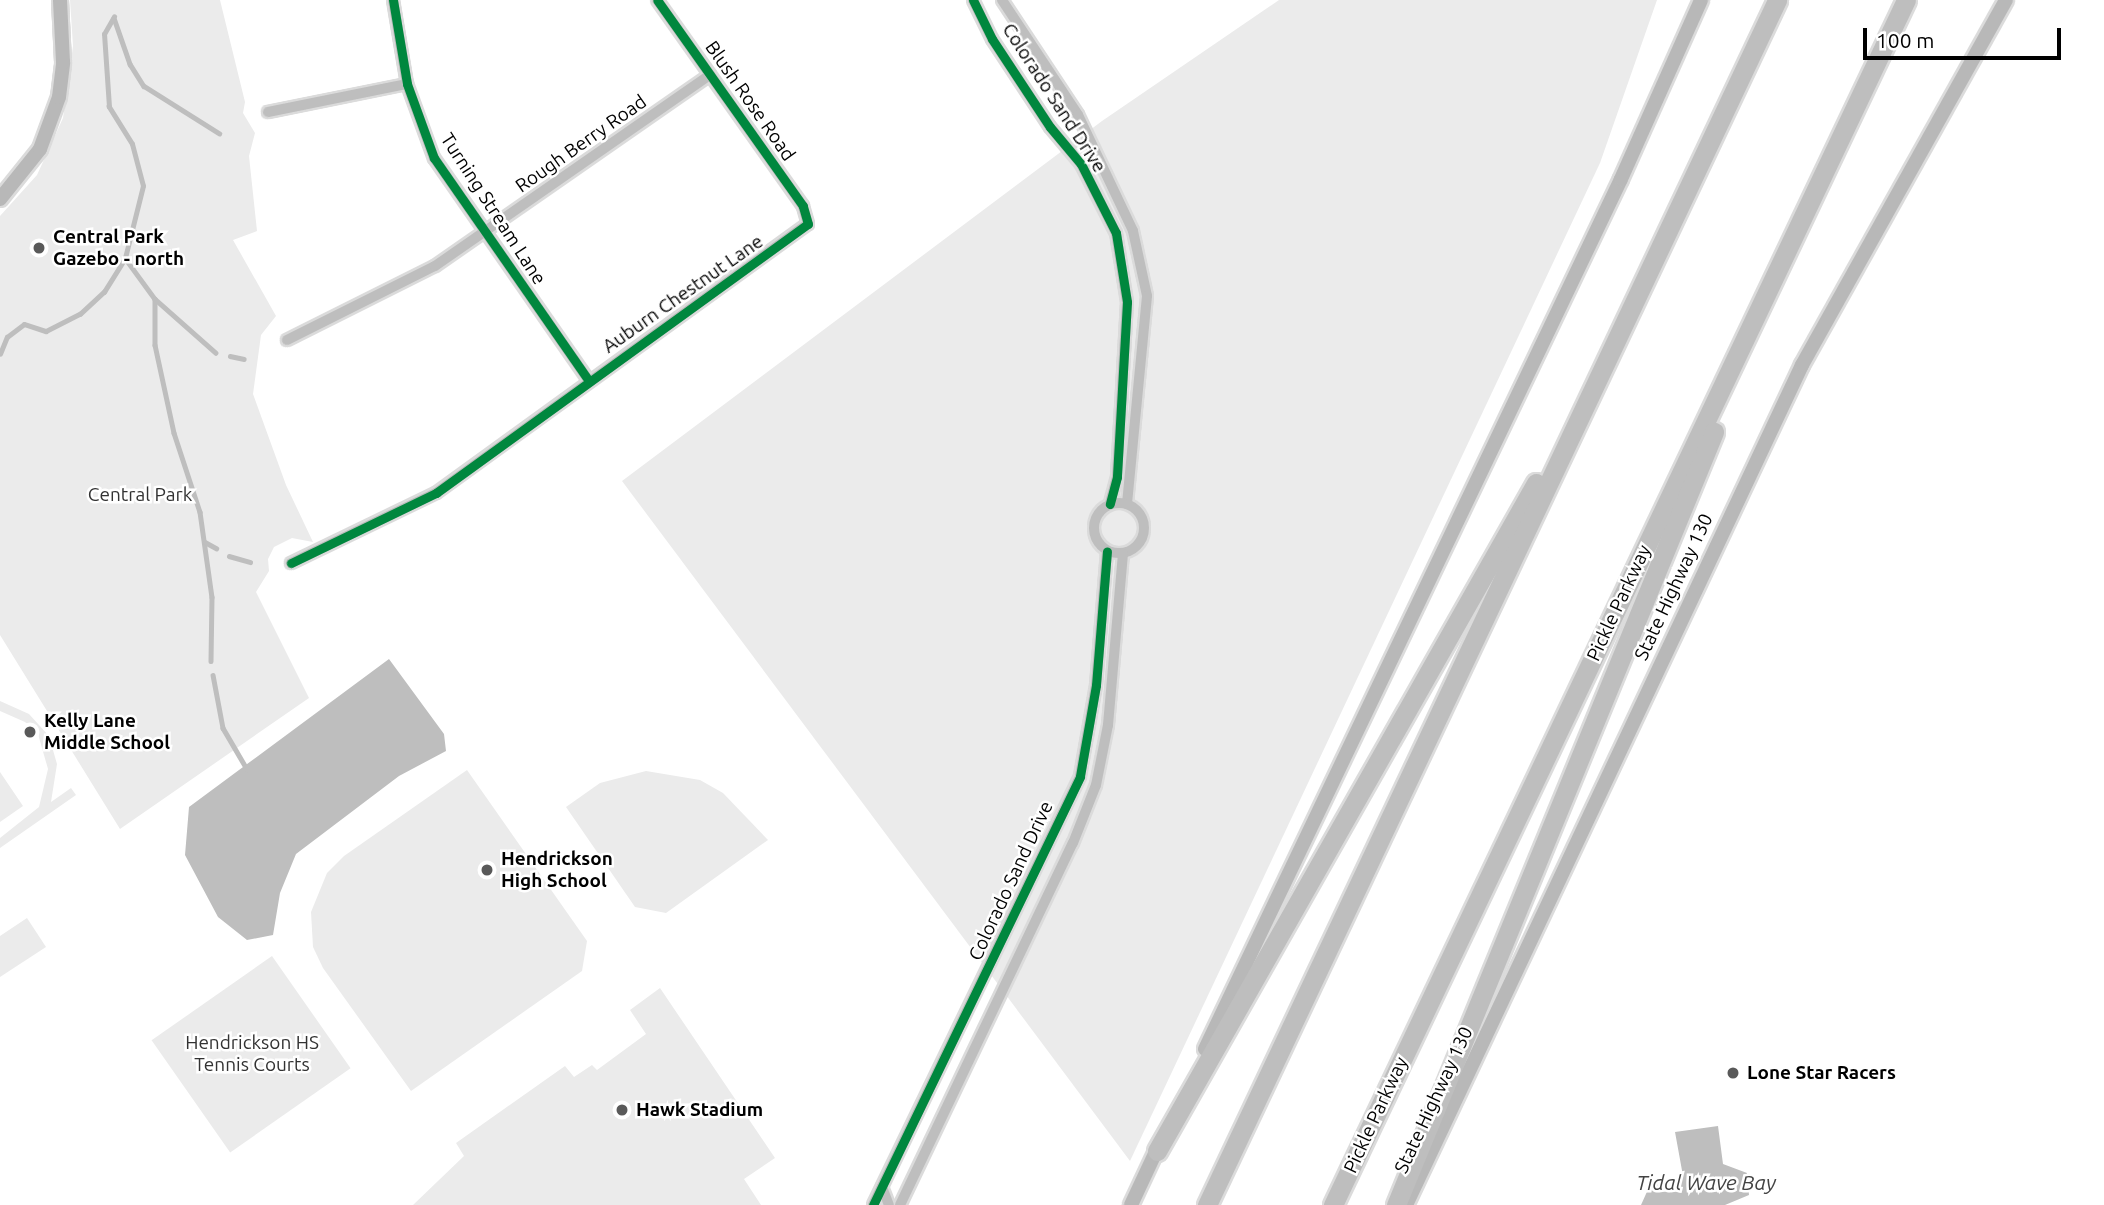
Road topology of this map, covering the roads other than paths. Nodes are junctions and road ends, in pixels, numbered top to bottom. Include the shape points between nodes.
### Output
1 (60, 0) edge
2 (393, 0) edge
3 (657, 0) edge
4 (973, 0) edge
5 (1002, 0) edge
6 (1701, 0) edge
7 (1777, 0) edge
8 (1906, 0) edge
9 (2006, 0) edge
10 (710, 75) junction
11 (408, 84) junction
12 (268, 112) dead end
13 (1818, 185) junction
14 (0, 200) edge
15 (808, 224) joint
16 (485, 232) junction
17 (1142, 272) junction
18 (1125, 275) junction
19 (1620, 332) junction
20 (287, 340) dead end
21 (589, 381) junction
22 (1110, 504) junction
23 (1127, 505) junction
24 (1107, 551) junction
25 (1123, 554) junction
26 (291, 564) dead end
27 (1157, 1151) junction
28 (882, 1187) junction
29 (873, 1205) edge
30 (889, 1205) edge
31 (900, 1205) edge
32 (1131, 1205) edge
33 (1207, 1205) edge
34 (1333, 1205) edge
35 (1396, 1205) edge
36 (1406, 1205) edge

1 - 14 main road via 63,62 59,97 40,149
2 - 11 street, Turning Stream Lane
3 - 10 street, Blush Rose Road
4 - 18 street, Colorado Sand Drive via 992,39 1050,127 1081,164 1116,233
5 - 17 street, Colorado Sand Drive via 1078,115 1133,231
6 - 27 main road via 1621,179
7 - 19 highway
8 - 13 highway, Pickle Parkway
9 - 36 main road, State Highway 130 via 1784,401
10 - 15 street, Blush Rose Road via 803,206
10 - 16 street, Rough Berry Road
11 - 12 street
11 - 16 street, Turning Stream Lane via 434,159
13 - 34 highway, Pickle Parkway
13 - 35 highway
15 - 21 street, Auburn Chestnut Lane
16 - 20 street, Rough Berry Road via 435,266
16 - 21 street, Turning Stream Lane
17 - 18 street
17 - 23 street, Colorado Sand Drive via 1147,296 1144,360
18 - 22 street, Colorado Sand Drive via 1121,411
19 - 27 highway
19 - 33 highway
21 - 26 street, Auburn Chestnut Lane via 436,493
22 - 23 street
22 - 24 street via 1094,523 1096,539
23 - 25 street via 1140,515 1144,531 1138,546
24 - 25 street
24 - 28 street, Colorado Sand Drive via 1096,685 1080,776
25 - 31 street, Colorado Sand Drive via 1108,725 1096,785 1073,843
27 - 32 main road
28 - 29 street, Colorado Sand Drive
28 - 30 street

